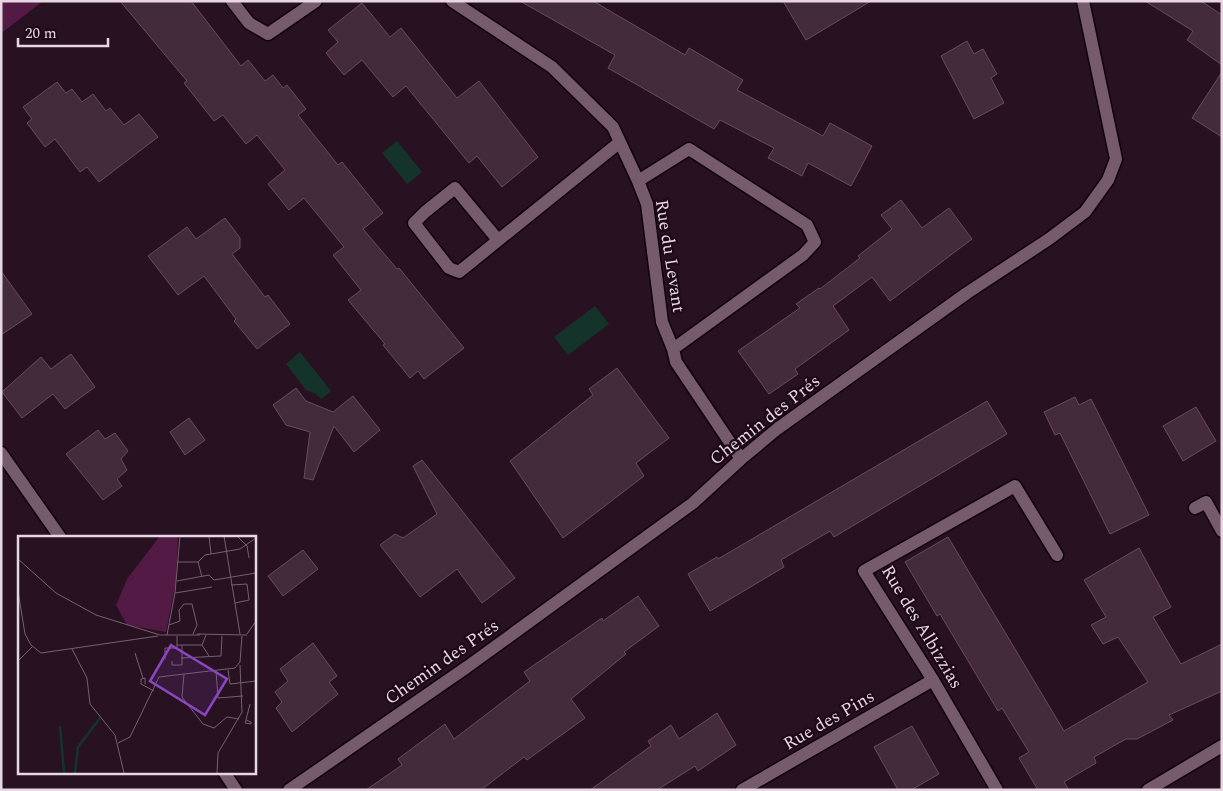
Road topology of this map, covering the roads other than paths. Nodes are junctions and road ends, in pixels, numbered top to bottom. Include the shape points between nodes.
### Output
1 (232, 1) edge
2 (316, 1) edge
3 (452, 1) edge
4 (1083, 1) edge
5 (620, 142) junction
6 (638, 181) junction
7 (498, 240) junction
8 (673, 349) junction
9 (1, 453) edge
10 (741, 459) junction
11 (1194, 508) dead end
12 (1222, 531) edge
13 (59, 536) edge
14 (1057, 555) dead end
15 (933, 680) junction
16 (1222, 746) edge
17 (225, 774) edge
18 (236, 790) edge
19 (289, 790) edge
20 (742, 790) edge
21 (997, 790) edge
22 (1148, 790) edge

1 - 2 street via 249,23 268,34
3 - 5 street, Rue du Levant via 552,67 613,127
4 - 10 street, Chemin des Prés via 1116,159 1108,180 1085,212 777,429
5 - 6 street, Rue du Levant
5 - 7 street
6 - 8 street, Rue du Levant via 647,204 662,322
6 - 8 street via 690,149 807,225 815,242
7 - 7 street via 459,272 448,268 414,223 455,188
8 - 10 street, Rue du Levant via 676,362
9 - 13 street
10 - 19 street, Chemin des Prés via 693,503 467,667
11 - 12 street via 1206,502
14 - 15 street, Rue des Albizzias via 1015,486 864,572
15 - 20 street, Rue des Pins
15 - 21 street, Rue des Albizzias
16 - 22 street
17 - 18 street

